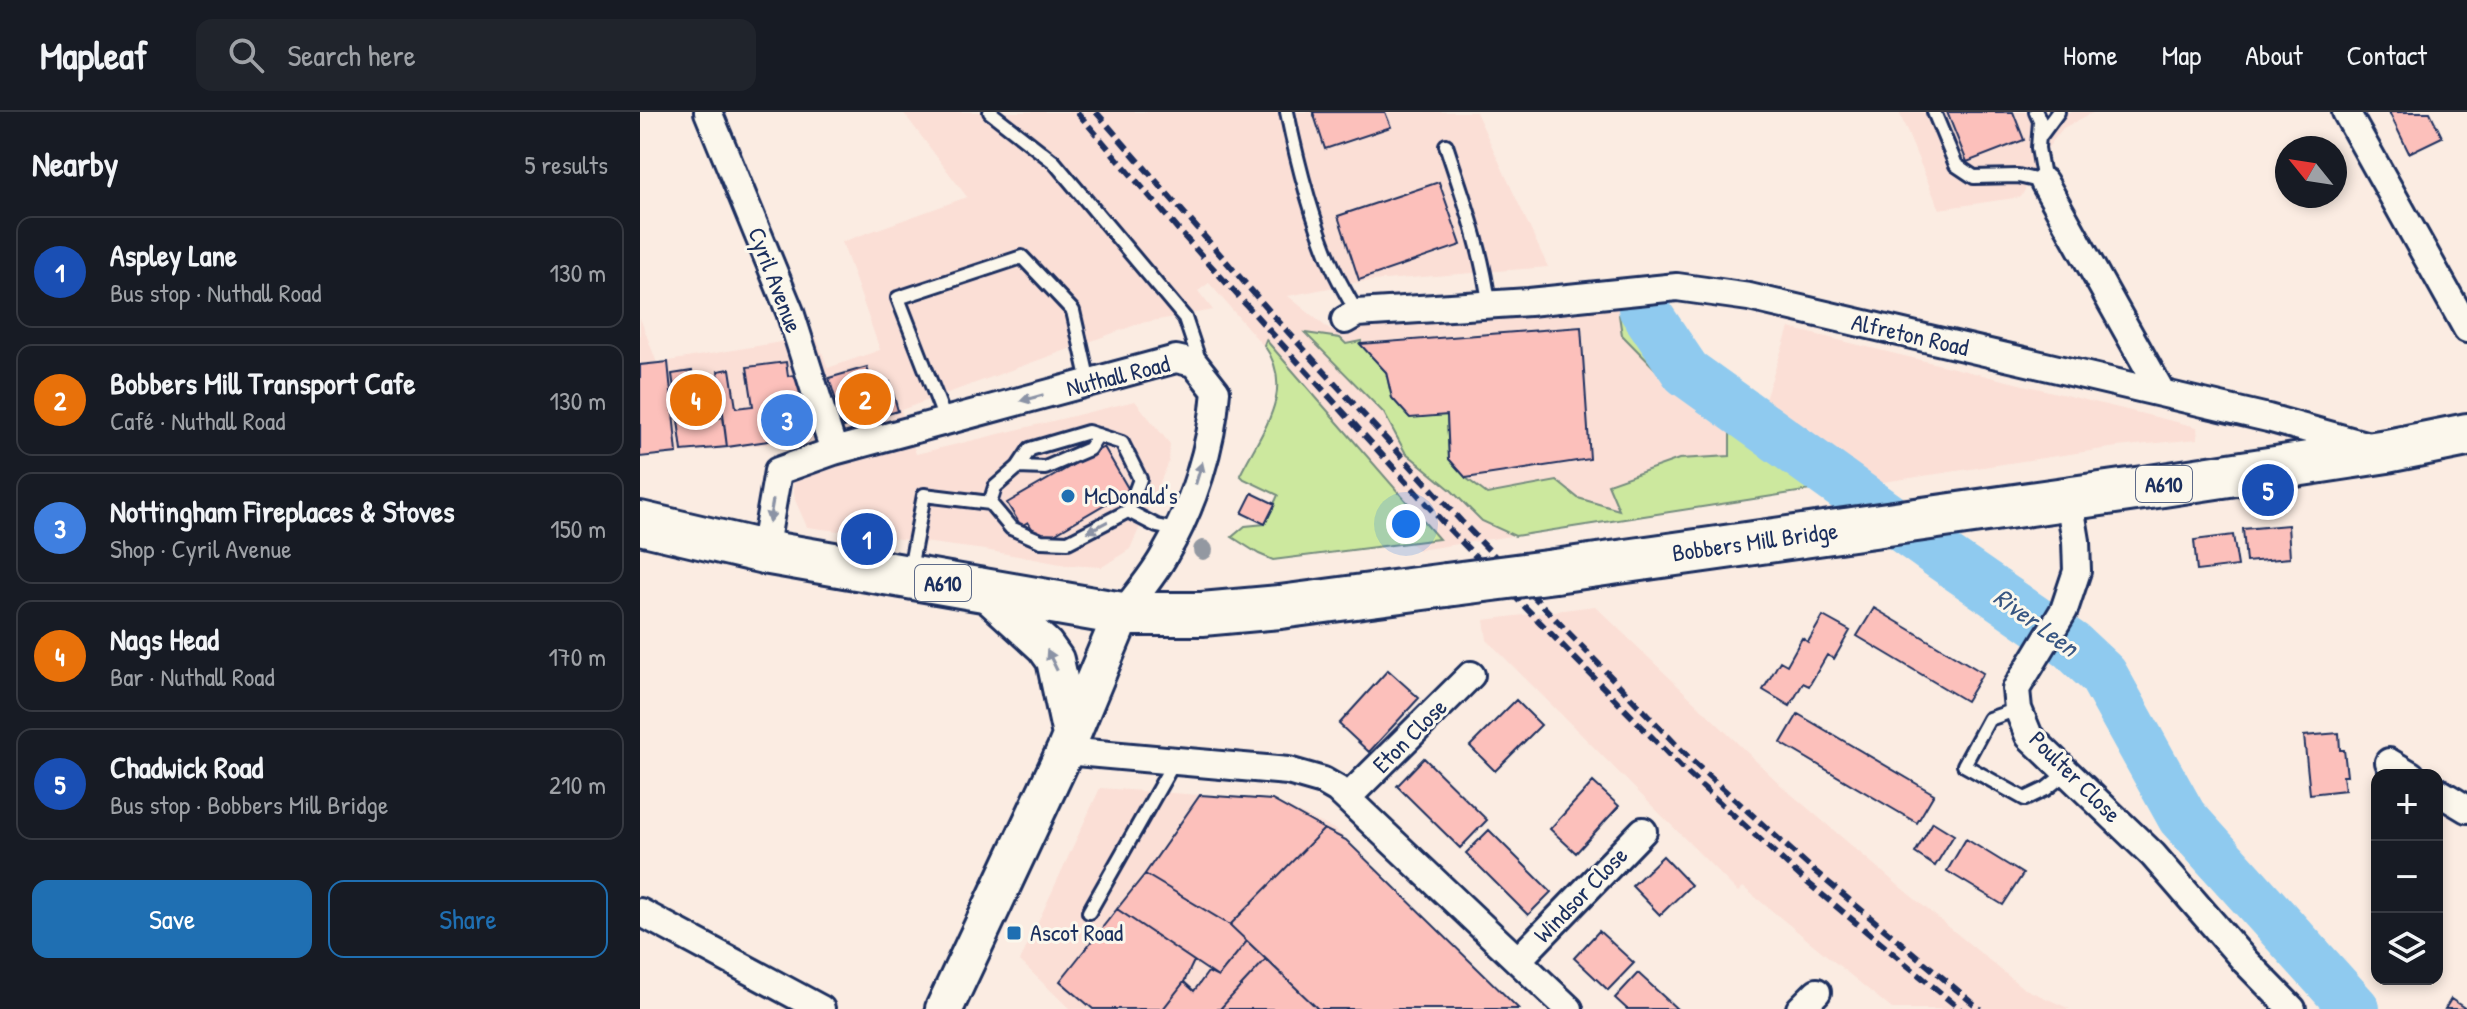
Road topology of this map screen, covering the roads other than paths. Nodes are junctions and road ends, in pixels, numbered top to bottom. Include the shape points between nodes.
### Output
1 (708, 112) edge
2 (990, 112) edge
3 (1287, 112) edge
4 (1934, 112) edge
5 (2036, 112) edge
6 (2058, 112) edge
7 (2346, 112) edge
8 (2039, 137) junction
9 (1446, 145) dead end
10 (2044, 182) junction
11 (1489, 303) junction
12 (1351, 316) joint
13 (2467, 329) edge
14 (1204, 373) junction
15 (1089, 382) junction
16 (2162, 393) junction
17 (946, 422) junction
18 (1098, 435) junction
19 (2467, 435) edge
20 (834, 451) junction
21 (2387, 451) junction
22 (1018, 467) junction
23 (2069, 499) junction
24 (990, 503) junction
25 (1128, 511) junction
26 (640, 523) edge
27 (1176, 530) junction
28 (764, 552) junction
29 (908, 577) junction
30 (985, 591) junction
31 (1122, 614) junction
32 (1471, 675) dead end
33 (2018, 709) junction
34 (1068, 743) junction
35 (1174, 761) junction
36 (2067, 772) junction
37 (2443, 795) edge
38 (1348, 797) junction
39 (2467, 809) edge
40 (1643, 831) dead end
41 (640, 912) edge
42 (1089, 912) dead end
43 (1518, 960) junction
44 (821, 1009) edge
45 (944, 1009) edge
46 (1569, 1009) edge
47 (2292, 1009) edge

1 - 20 street, Cyril Avenue via 790,312
2 - 14 lane via 1054,162 1185,318
3 - 12 lane via 1320,234
4 - 10 lane via 1956,165 1974,177 2018,176
5 - 8 lane
6 - 8 lane
7 - 13 street
8 - 10 lane
9 - 11 lane via 1477,240
10 - 16 street
11 - 12 street, Alfreton Road
11 - 16 street, Alfreton Road via 1677,287 1749,297
14 - 15 street, Nuthall Road via 1194,363 1176,359
27 -> 14 street, Nuthall Road via 1186,516 1214,421 1216,391
15 -> 17 street, Nuthall Road
15 - 17 lane via 1073,311 1022,257 898,298
16 - 21 street, Alfreton Road
17 - 20 street, Nuthall Road
18 - 22 lane via 1089,449 1045,468
18 - 22 lane via 1088,432 1030,449
18 - 25 lane via 1122,443 1140,479
19 - 21 main road, Alfreton Road / A610
20 -> 28 street, Nuthall Road via 778,471
21 - 23 main road, Bobbers Mill Bridge / A610
22 - 24 lane via 995,487
23 - 31 main road, Bobbers Mill Bridge / A610, bridge via 1280,607
23 - 33 street, Poulter Close via 2077,571 2064,610 2016,689
25 -> 24 lane via 1068,542 1041,541 1011,528
24 - 29 lane via 924,495
25 - 27 lane
26 - 28 main road, A610
27 - 31 street, Nuthall Road via 1165,555
28 - 29 main road, A610
29 - 30 main road, A610
30 - 31 main road, A610
34 -> 30 main road via 1055,660
31 - 34 main road
32 - 38 street, Eton Close
33 - 36 street, Poulter Close via 2029,736
33 - 36 lane via 1989,719 1964,765 2025,799
34 - 35 street
34 - 45 main road
35 - 38 street via 1288,771 1323,781
35 - 42 lane
36 - 47 street, Poulter Close via 2153,855
37 - 39 street
38 - 43 street
40 - 43 street, Windsor Close
41 - 44 street
43 - 46 street

